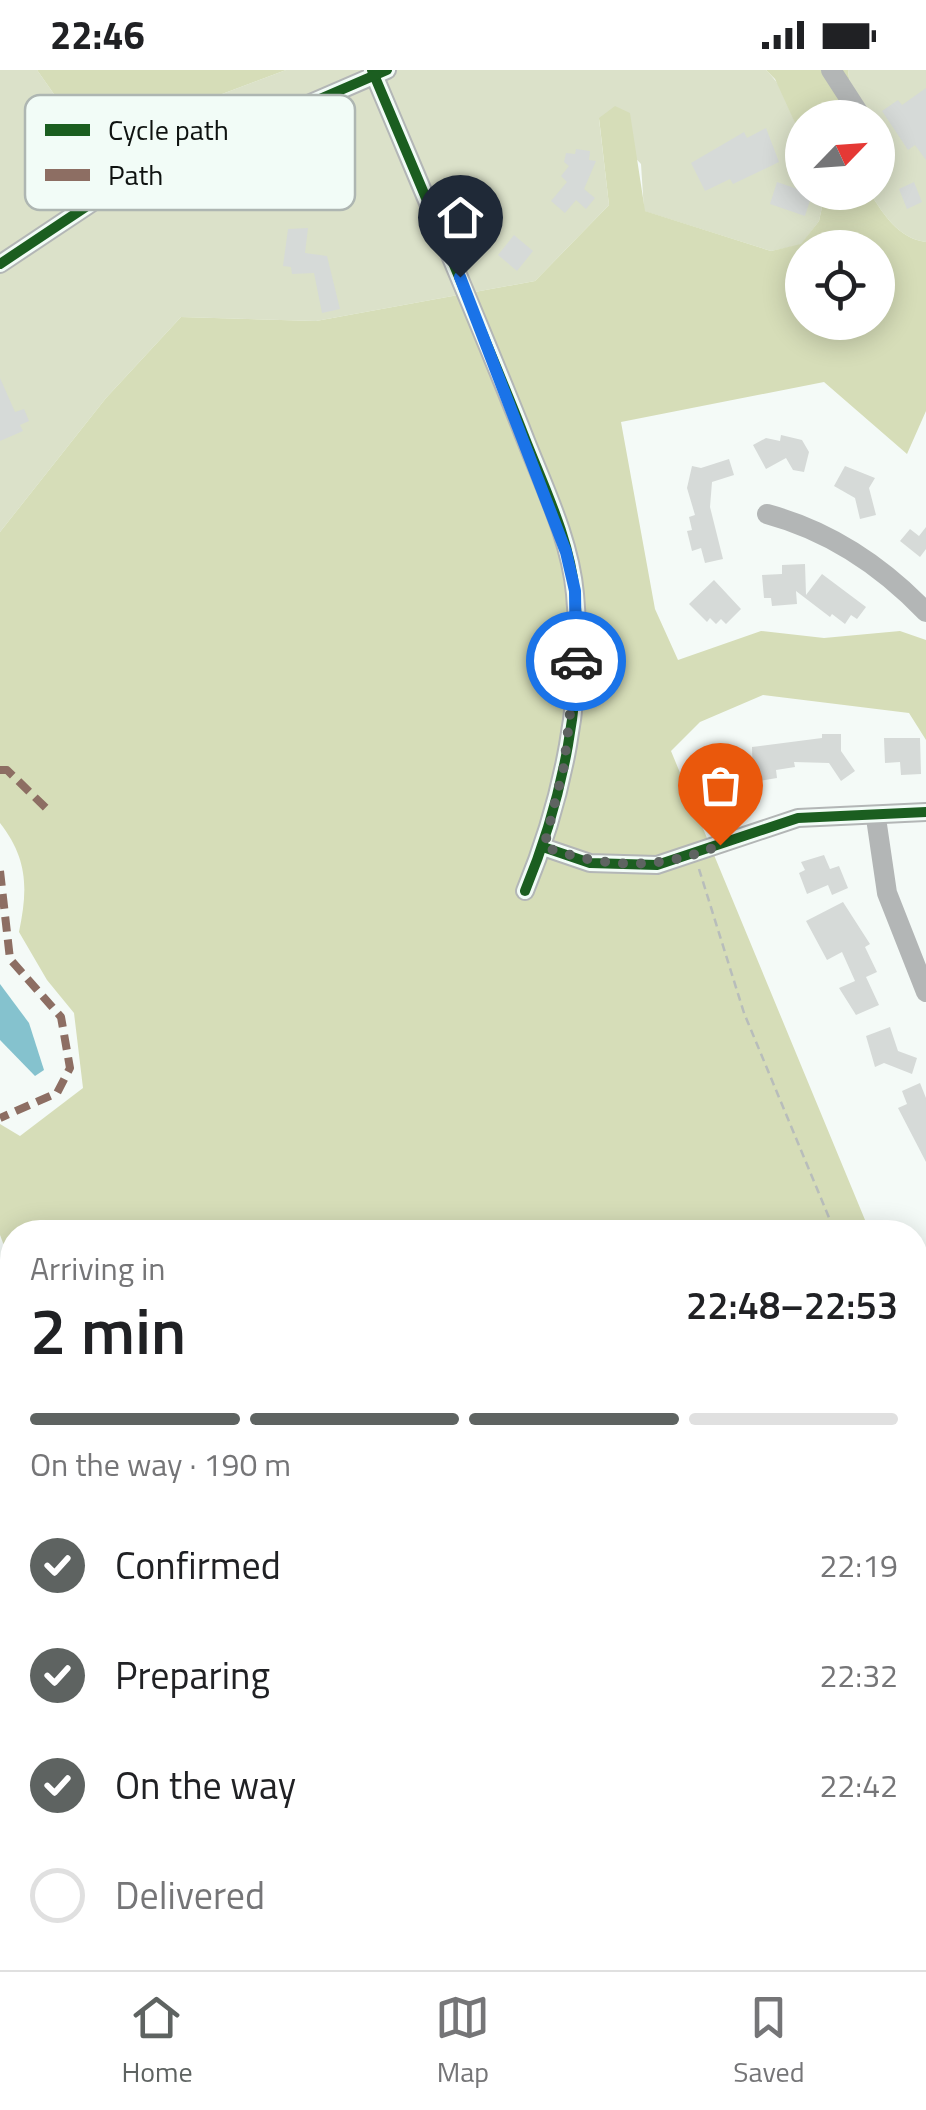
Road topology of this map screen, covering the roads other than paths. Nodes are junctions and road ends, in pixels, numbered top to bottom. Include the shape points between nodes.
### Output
1 (831, 70) edge
2 (378, 72) edge
3 (326, 95) edge
4 (850, 100) edge
5 (81, 210) edge
6 (0, 264) edge
7 (766, 514) dead end
8 (926, 612) edge
9 (926, 812) edge
10 (876, 818) junction
11 (544, 847) junction
12 (525, 891) dead end
13 (926, 992) edge

1 - 4 street
2 - 3 street
2 - 11 street via 552,508 575,591 575,686
5 - 6 street
7 - 8 street via 836,539
9 - 10 street
10 - 11 street via 798,818 694,856 626,866
10 - 13 street via 887,892
11 - 12 street

